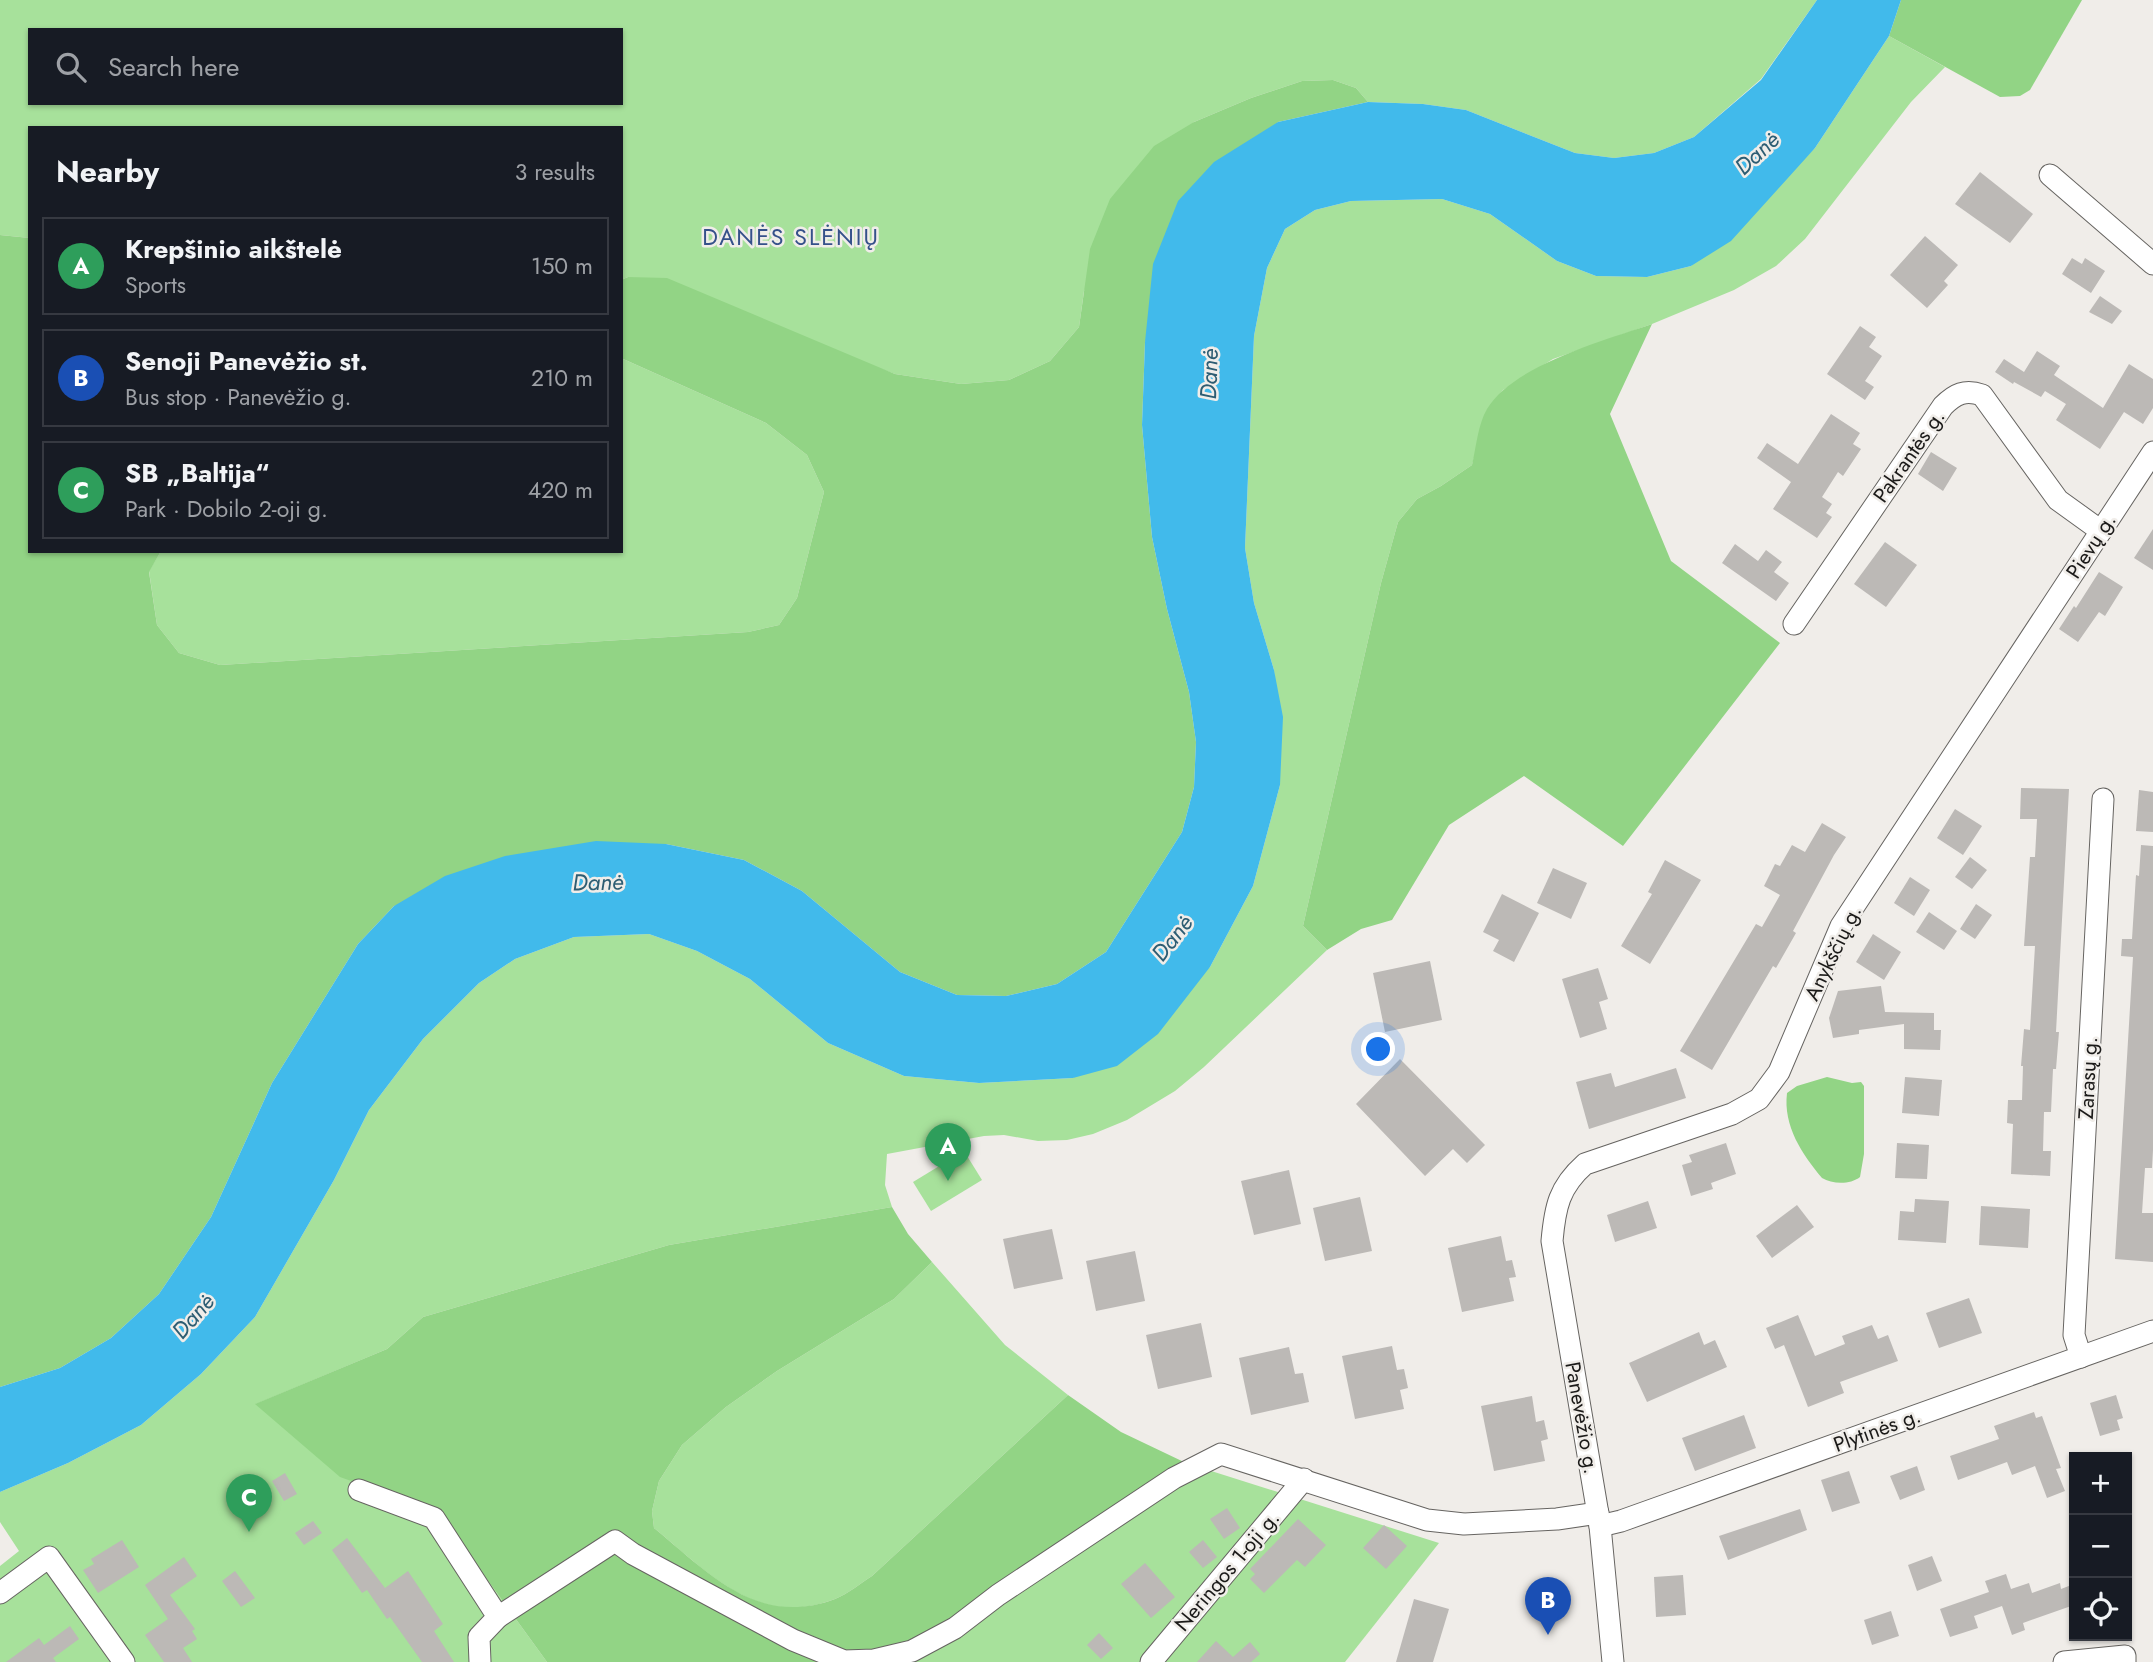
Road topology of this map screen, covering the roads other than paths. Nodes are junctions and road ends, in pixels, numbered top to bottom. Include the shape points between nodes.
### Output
1 (2050, 175) dead end
2 (2153, 264) edge
3 (2153, 452) edge
4 (2101, 531) junction
5 (1794, 624) dead end
6 (2029, 641) joint
7 (2103, 799) dead end
8 (1570, 1178) joint
9 (2153, 1331) edge
10 (2081, 1357) junction
11 (1304, 1479) junction
12 (359, 1490) dead end
13 (1599, 1520) junction
14 (0, 1593) edge
15 (498, 1617) junction
16 (124, 1662) edge
17 (480, 1662) edge
18 (1151, 1662) edge
19 (1613, 1662) edge
20 (2064, 1662) edge
21 (2125, 1662) edge

1 - 2 street
3 - 4 street, Pievų g.
4 - 5 street, Pakrantės g. via 2058,500 1982,396 1963,392 1943,406
4 - 6 street, Pievų g.
6 - 8 street, Anykščių g. via 1841,926 1779,1072 1759,1099 1732,1114 1585,1164
7 - 10 street, Zarasų g. via 2074,1335
8 - 13 street, Panevėžio g. via 1555,1207 1552,1241
9 - 10 street, Plytinės g.
10 - 13 street, Plytinės g. via 1621,1521
11 - 13 street, Plytinės g. via 1427,1520 1464,1524
11 - 15 street, Plytinės g. via 1222,1454 1174,1478 955,1628 912,1651 874,1660 844,1661 793,1640 615,1541
11 - 18 street, Neringos 1-oji g.
12 - 15 street via 434,1518
13 - 19 street, Panevėžio g.
14 - 16 street via 49,1557
15 - 17 street via 479,1637
20 - 21 street via 2125,1656

